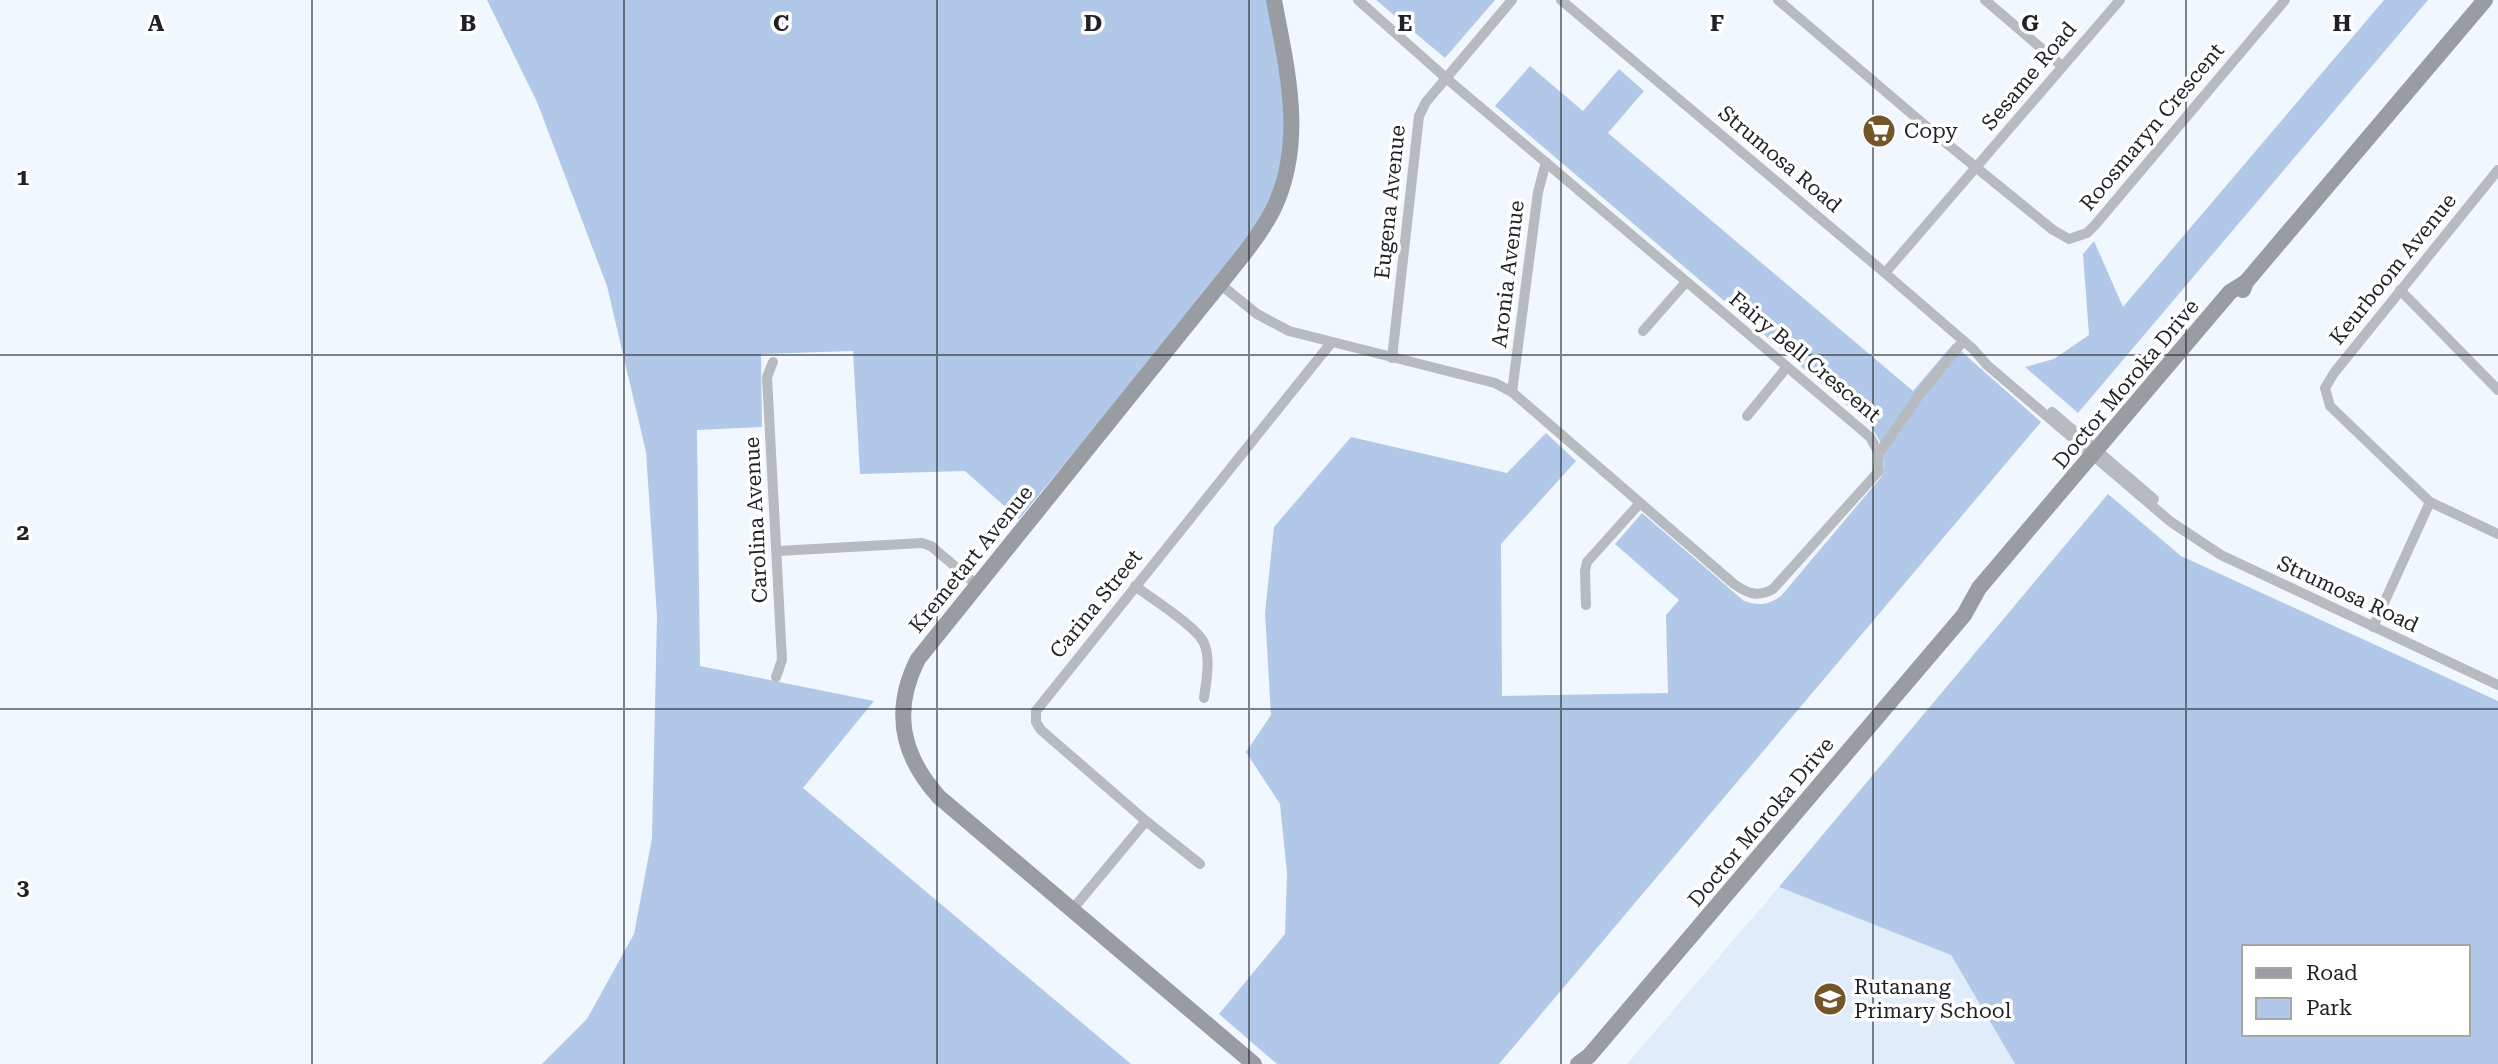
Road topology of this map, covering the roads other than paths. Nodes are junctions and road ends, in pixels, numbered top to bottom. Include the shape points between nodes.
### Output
1 (1274, 0) edge
2 (1358, 0) edge
3 (1512, 0) edge
4 (1561, 0) edge
5 (1778, 0) edge
6 (1986, 0) edge
7 (2119, 0) edge
8 (2285, 0) edge
9 (2485, 0) edge
10 (2063, 66) junction
11 (1446, 78) junction
12 (1546, 162) junction
13 (1977, 167) junction
14 (2498, 170) edge
15 (1885, 273) junction
16 (1686, 282) junction
17 (1220, 284) junction
18 (2400, 290) junction
19 (1643, 331) dead end
20 (1963, 341) junction
21 (1331, 343) junction
22 (1392, 358) junction
23 (772, 362) dead end
24 (1787, 367) junction
25 (2498, 390) edge
26 (1512, 392) junction
27 (1747, 416) dead end
28 (1879, 453) junction
29 (2099, 457) junction
30 (2430, 502) junction
31 (1640, 503) junction
32 (2498, 534) edge
33 (778, 551) junction
34 (977, 585) junction
35 (1135, 586) junction
36 (1586, 606) dead end
37 (2373, 627) junction
38 (776, 677) dead end
39 (2498, 685) edge
40 (1204, 698) dead end
41 (1146, 821) junction
42 (1200, 864) dead end
43 (1072, 910) junction
44 (1584, 1061) edge
45 (1254, 1064) edge

1 - 17 main road, Kremetart Avenue via 1293,113 1287,168 1268,218
2 - 11 street, Fairy Bell Crescent
3 - 11 street, Eugena Avenue
4 - 15 street, Strumosa Road
5 - 13 street, Roosmaryn Crescent
6 - 10 street
7 - 10 street, Sesame Road
8 - 13 street, Roosmaryn Crescent via 2087,233 2075,239 2063,237
9 - 29 main road, Doctor Moroka Drive
10 - 13 street, Sesame Road
11 - 12 street, Fairy Bell Crescent
11 - 22 street, Eugena Avenue via 1426,102 1417,125
12 - 16 street, Fairy Bell Crescent
12 - 26 street, Aronia Avenue via 1538,192
13 - 15 street, Sesame Road
14 - 18 street, Keurboom Avenue
15 - 20 street, Strumosa Road
16 - 19 street
16 - 24 street, Fairy Bell Crescent
17 - 21 street, Fairy Bell Crescent via 1273,324
17 - 34 main road, Kremetart Avenue
18 - 25 street
18 - 30 street, Keurboom Avenue via 2334,373 2325,394 2330,406
20 - 28 street
20 - 29 street, Strumosa Road
21 - 22 street, Fairy Bell Crescent
21 - 35 street, Carina Street
22 - 26 street, Fairy Bell Crescent via 1495,383
23 - 33 street, Carolina Avenue via 767,377
24 - 27 street
24 - 28 street, Fairy Bell Crescent via 1870,437
26 - 31 street, Fairy Bell Crescent
28 - 31 street, Fairy Bell Crescent via 1880,467 1870,483 1766,593 1739,588
29 - 37 street, Strumosa Road via 2221,555
29 - 44 main road, Doctor Moroka Drive via 1981,601 1964,615
30 - 32 street
30 - 37 street
31 - 36 street via 1587,562
33 - 34 street via 922,543
33 - 38 street, Carolina Avenue via 782,660
34 - 43 main road, Kremetart Avenue via 911,672 902,714 909,751 939,797
35 - 40 street via 1204,642
35 - 41 street, Carina Street via 1038,708 1036,719 1041,730
37 - 39 street, Strumosa Road
41 - 42 street, Carina Street
41 - 43 street
43 - 45 main road, Kremetart Avenue

